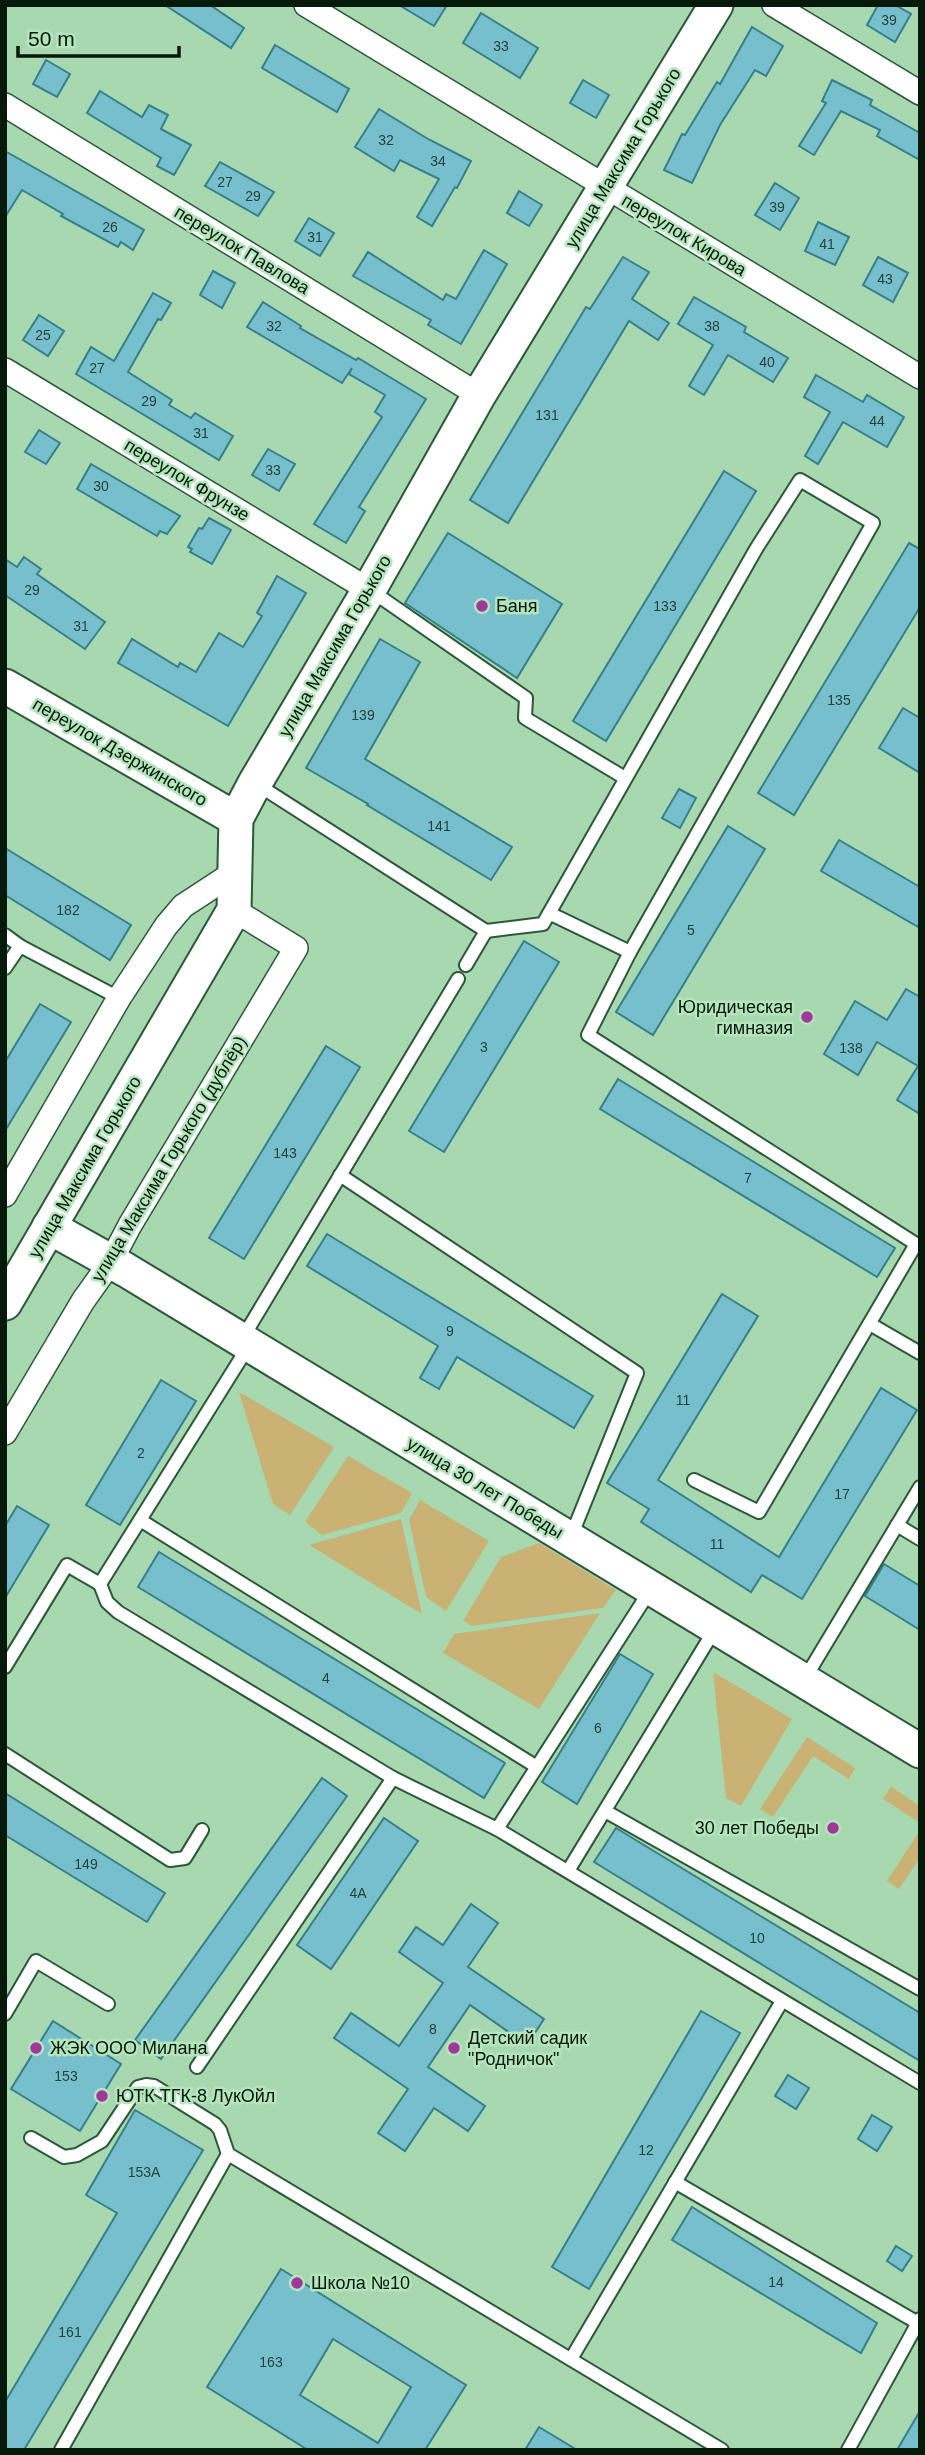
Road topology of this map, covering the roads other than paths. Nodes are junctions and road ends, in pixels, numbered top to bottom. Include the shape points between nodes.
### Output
1 (306, 5) edge
2 (716, 5) edge
3 (774, 5) edge
4 (920, 93) edge
5 (5, 105) edge
6 (605, 187) junction
7 (5, 370) edge
8 (920, 377) edge
9 (479, 395) junction
10 (369, 590) junction
11 (5, 686) edge
12 (625, 778) junction
13 (255, 783) junction
14 (236, 818) junction
15 (235, 873) junction
16 (234, 910) junction
17 (549, 913) junction
18 (486, 931) junction
19 (5, 935) edge
20 (20, 946) junction
21 (630, 952) junction
22 (466, 965) dead end
23 (5, 968) edge
24 (457, 979) dead end
25 (120, 998) junction
26 (340, 1175) junction
27 (5, 1195) edge
28 (49, 1227) junction
29 (110, 1263) junction
30 (5, 1303) edge
31 (870, 1324) junction
32 (245, 1343) junction
33 (920, 1353) edge
34 (5, 1433) edge
35 (694, 1480) dead end
36 (920, 1487) edge
37 (140, 1520) junction
38 (897, 1525) junction
39 (570, 1539) junction
40 (920, 1539) edge
41 (100, 1584) junction
42 (651, 1588) junction
43 (716, 1628) junction
44 (5, 1667) edge
45 (804, 1681) junction
46 (920, 1751) edge
47 (5, 1754) edge
48 (537, 1767) junction
49 (393, 1778) junction
50 (605, 1811) junction
51 (497, 1829) junction
52 (202, 1830) dead end
53 (568, 1871) junction
54 (920, 1989) edge
55 (782, 2001) junction
56 (108, 2004) dead end
57 (5, 2014) edge
58 (197, 2067) dead end
59 (920, 2083) edge
60 (31, 2138) dead end
61 (228, 2154) junction
62 (675, 2182) junction
63 (919, 2321) edge
64 (571, 2359) junction
65 (61, 2450) edge
66 (722, 2450) edge
67 (848, 2450) edge

1 - 6 street, переулок Кирова
2 - 6 street, улица Максима Горького
3 - 4 street
5 - 9 street, переулок Павлова
6 - 8 street, переулок Кирова
6 - 9 street, улица Максима Горького
7 - 10 street, переулок Фрунзе
9 - 10 street, улица Максима Горького
10 - 12 lane via 526,698 525,718
10 - 13 street, улица Максима Горького
11 - 14 street, переулок Дзержинского
12 - 17 lane
12 - 21 lane via 755,549 800,480 873,523
13 - 14 street, улица Максима Горького
13 - 18 lane
14 - 15 street, улица Максима Горького
15 - 16 street, улица Максима Горького
15 - 25 street via 183,906
16 - 28 street, улица Максима Горького
16 - 29 street, улица Максима Горького (дублёр) via 296,948
17 - 18 lane via 543,923
17 - 21 lane
18 - 22 lane
19 - 20 lane
20 - 23 lane
20 - 25 lane
21 - 31 lane via 588,1035 916,1244
24 - 26 lane
25 - 27 street
26 - 32 lane
26 - 39 lane via 637,1373
28 - 29 street, улица 30 лет Победы
28 - 30 street, улица Максима Горького
29 - 32 street, улица 30 лет Победы
29 - 34 street, улица Максима Горького (дублёр)
31 - 33 lane
31 - 35 lane via 759,1512
32 - 37 lane
32 - 39 street, улица 30 лет Победы
36 - 38 lane
37 - 41 lane
37 - 48 lane
38 - 40 lane
38 - 45 lane
39 - 42 street, улица 30 лет Победы
41 - 44 lane via 67,1565
41 - 49 lane via 107,1602 118,1612
42 - 43 street, улица 30 лет Победы
42 - 48 lane
43 - 45 street, улица 30 лет Победы
43 - 50 lane
45 - 46 street, улица 30 лет Победы
47 - 52 lane via 170,1860 185,1858
48 - 51 lane
49 - 51 lane
49 - 58 lane
50 - 53 lane
50 - 54 lane
51 - 53 lane
53 - 55 lane
55 - 59 lane
55 - 62 lane
56 - 57 lane via 36,1961
60 - 61 lane via 64,2157 77,2155 102,2141 132,2093 146,2085 215,2124
61 - 64 lane
61 - 65 lane
62 - 63 lane
62 - 64 lane
63 - 67 lane
64 - 66 lane

